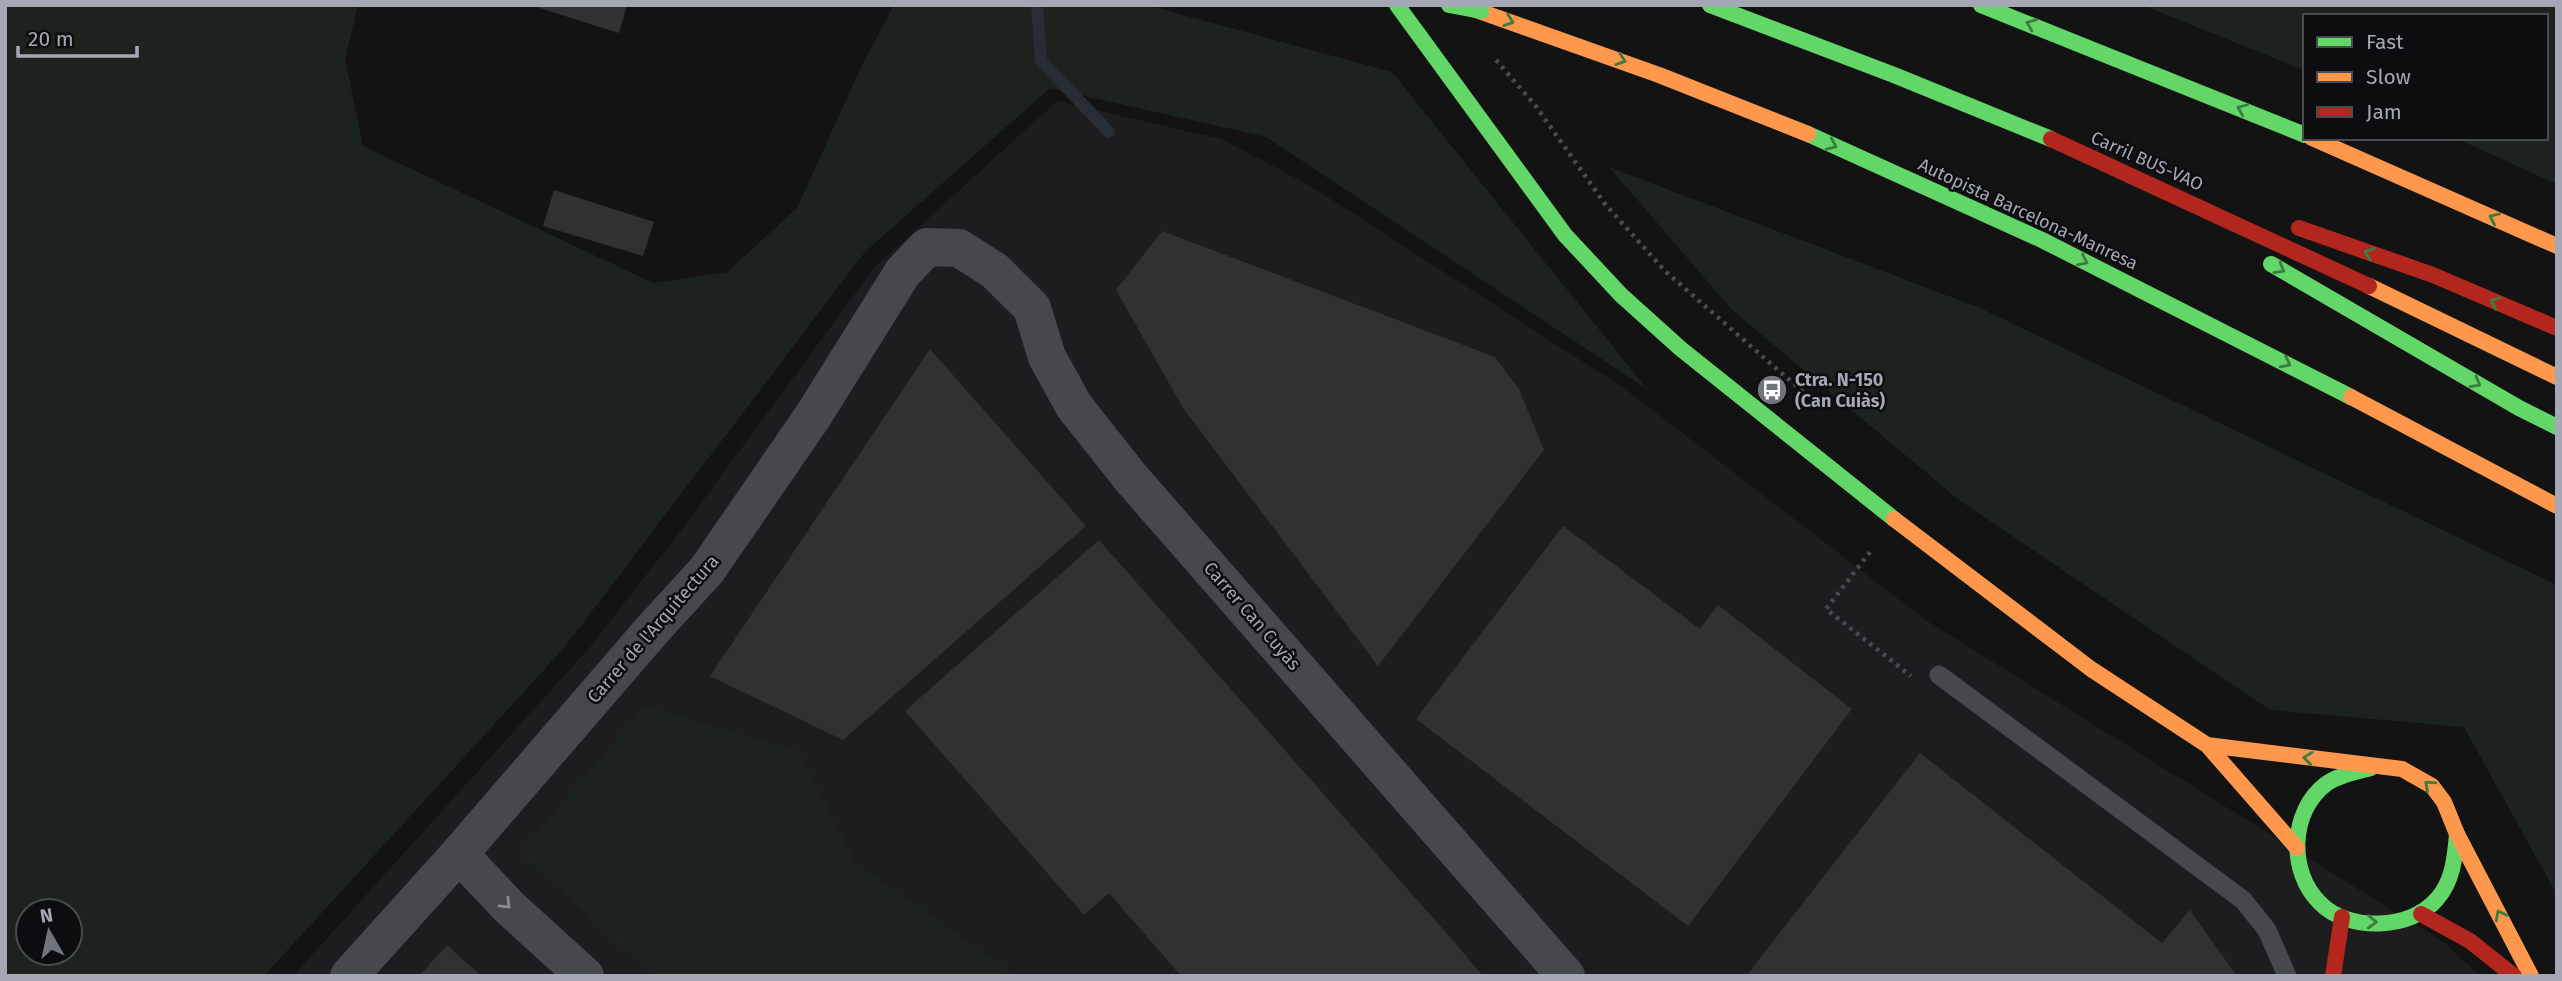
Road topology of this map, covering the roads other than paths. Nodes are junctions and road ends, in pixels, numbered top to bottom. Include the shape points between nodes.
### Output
1 (1397, 5) edge
2 (1449, 5) edge
3 (1462, 5) edge
4 (1710, 5) edge
5 (1981, 5) edge
6 (1481, 11) junction
7 (2303, 134) edge
8 (2317, 140) edge
9 (2072, 148) junction
10 (2230, 204) dead end
11 (2282, 222) dead end
12 (2228, 239) dead end
13 (2557, 246) edge
14 (959, 248) joint
15 (2252, 253) dead end
16 (2557, 328) edge
17 (2557, 377) edge
18 (2557, 427) edge
19 (2557, 506) edge
20 (1939, 675) dead end
21 (2207, 745) junction
22 (2376, 766) junction
23 (2457, 834) junction
24 (2297, 848) junction
25 (459, 854) junction
26 (2421, 914) junction
27 (2342, 917) junction
28 (349, 976) edge
29 (585, 976) edge
30 (1566, 976) edge
31 (2287, 976) edge
32 (2333, 976) edge
33 (2514, 976) edge
34 (2531, 976) edge

1 - 21 main road via 1565,235 1621,295 1691,357 1928,546 2091,669
2 - 6 main road, bridge
3 - 6 main road, Autopista Barcelona-Manresa, bridge
4 - 9 main road, Carril BUS-VAO via 1900,76
7 -> 5 main road
6 -> 19 main road, Autopista Barcelona-Manresa via 1727,100 2001,220
13 -> 8 main road
9 - 10 main road
9 - 12 main road
9 - 17 main road, Carril BUS-VAO
16 -> 11 main road via 2433,275
14 - 25 street, Carrer de l'Arquitectura via 927,247 904,272 707,570
14 - 30 street, Carrer Can Cuyàs via 995,271 1032,308 1047,357 1074,406 1131,478
15 -> 18 main road
20 - 31 lane via 2243,900 2267,930
22 -> 21 main road
21 - 24 main road
23 -> 22 main road via 2452,814 2424,779 2402,769
22 - 24 main road via 2325,784 2310,802
23 - 26 main road via 2451,877 2433,906
34 -> 23 main road
24 - 27 main road via 2309,889 2320,904
25 - 28 street, Carrer de l'Arquitectura
25 -> 29 street
27 -> 26 main road via 2386,923
26 - 33 main road via 2452,928
27 - 32 main road

